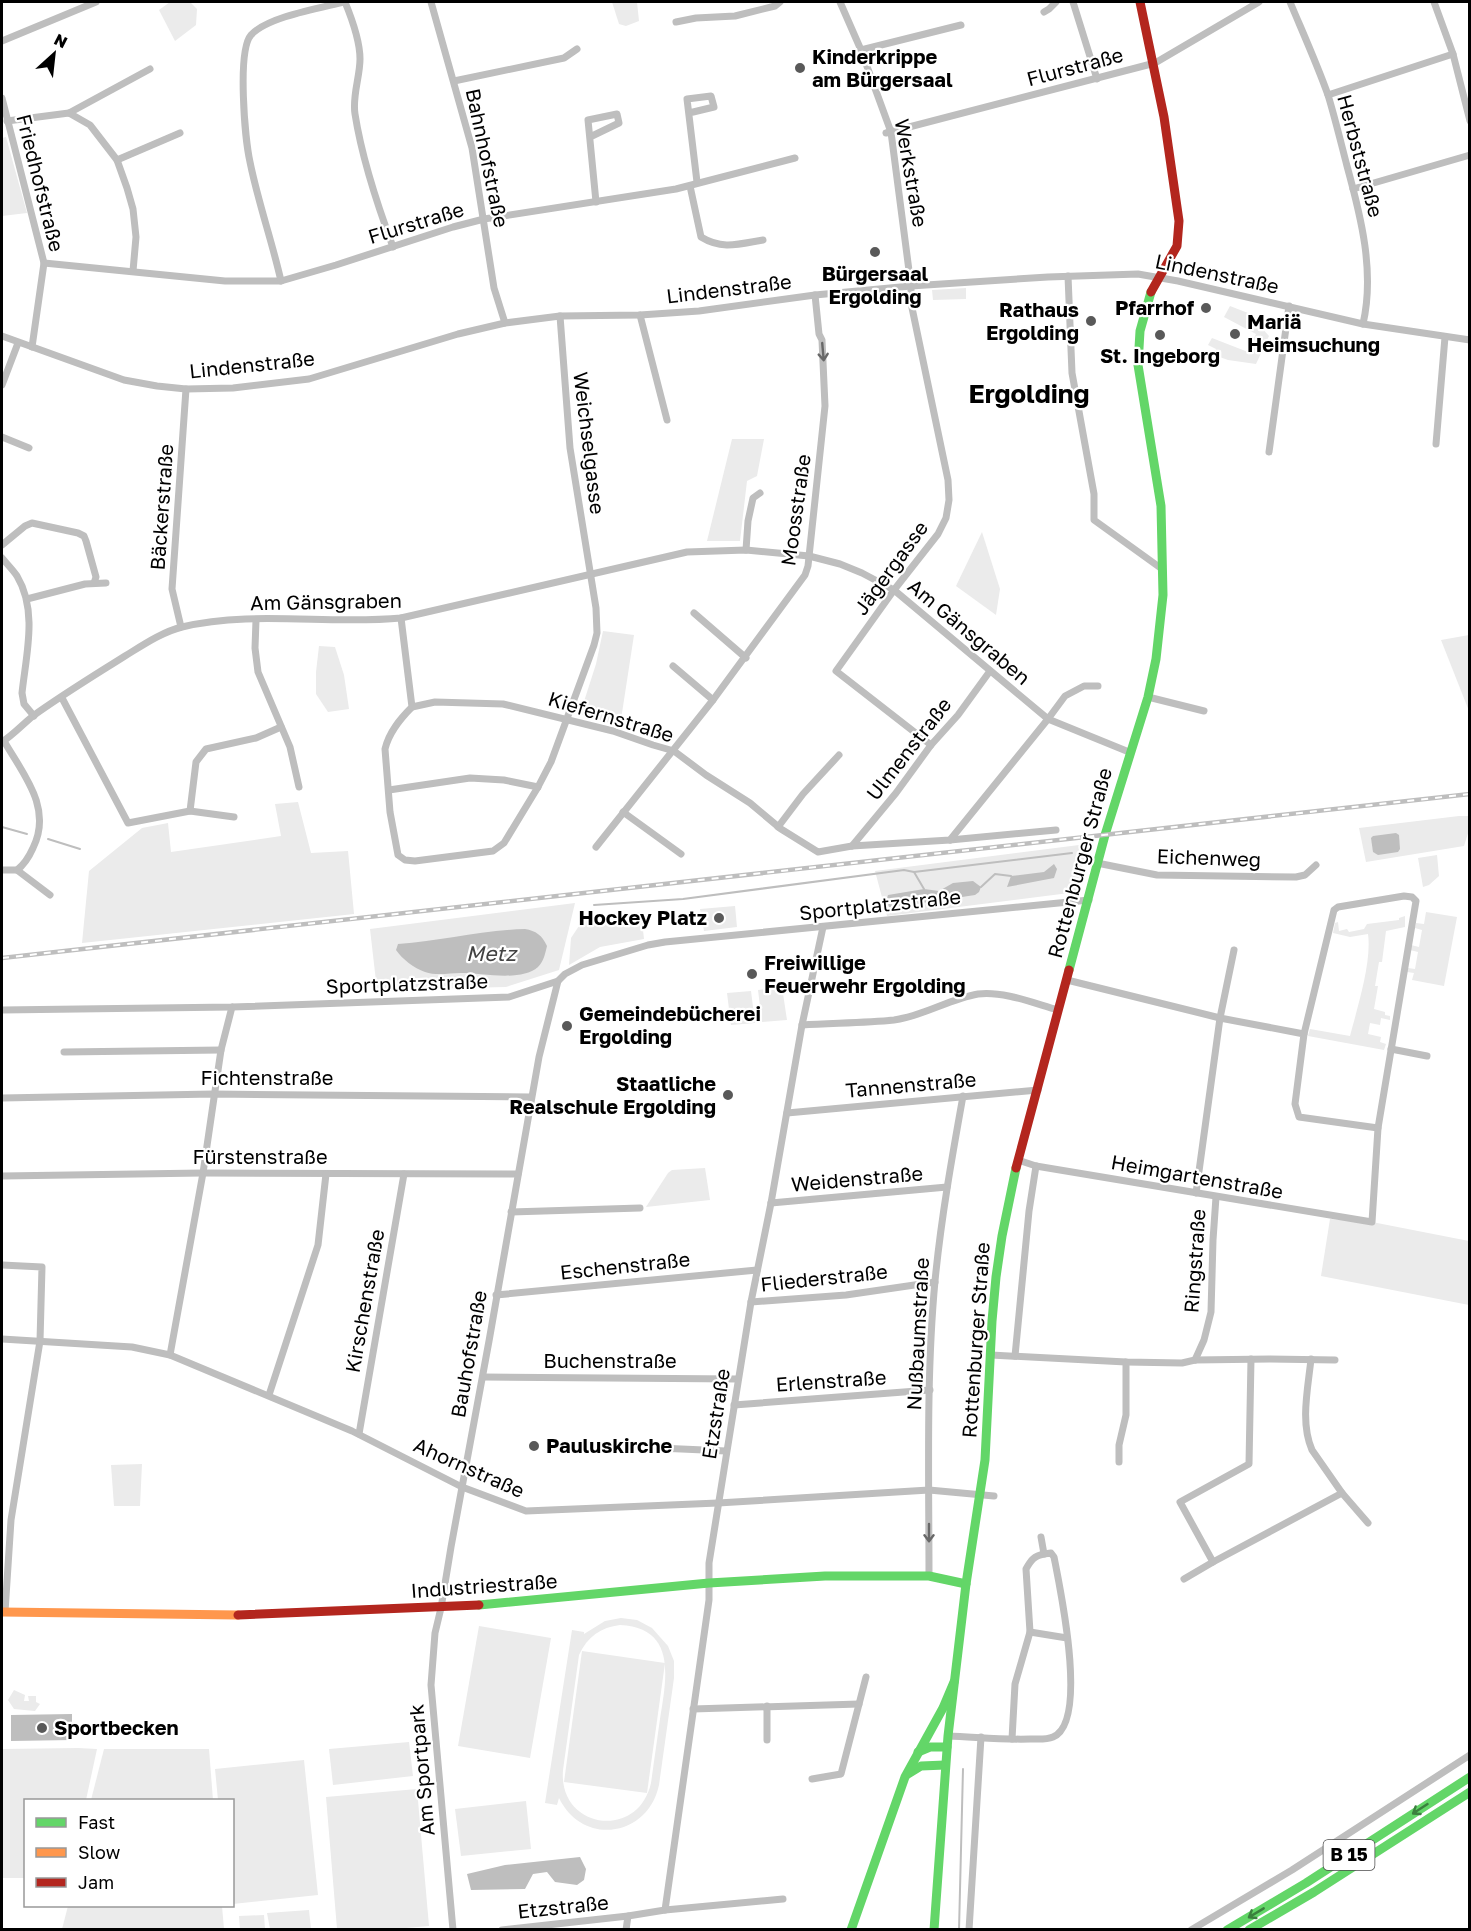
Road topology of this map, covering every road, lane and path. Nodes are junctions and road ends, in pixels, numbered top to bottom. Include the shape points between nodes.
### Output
1 (96, 2) edge
2 (344, 2) edge
3 (434, 2) edge
4 (780, 2) edge
5 (839, 2) edge
6 (1056, 2) edge
7 (1073, 2) edge
8 (1140, 2) edge
9 (1259, 2) edge
10 (1290, 2) edge
11 (1434, 2) edge
12 (1044, 12) dead end
13 (676, 22) dead end
14 (961, 24) dead end
15 (2, 41) edge
16 (577, 49) dead end
17 (861, 50) junction
18 (1453, 54) junction
19 (1155, 63) junction
20 (150, 69) dead end
21 (1097, 79) junction
22 (454, 81) junction
23 (1328, 95) junction
24 (2, 98) edge
25 (69, 113) junction
26 (690, 113) dead end
27 (7, 121) junction
28 (1470, 122) edge
29 (180, 133) dead end
30 (889, 133) junction
31 (590, 137) junction
32 (1470, 155) edge
33 (795, 158) dead end
34 (117, 160) junction
35 (694, 184) junction
36 (1353, 189) junction
37 (596, 202) junction
38 (484, 219) junction
39 (763, 240) dead end
40 (393, 247) junction
41 (44, 263) junction
42 (133, 271) junction
43 (1068, 276) junction
44 (1158, 277) junction
45 (281, 281) junction
46 (911, 286) junction
47 (815, 295) junction
48 (1289, 306) junction
49 (639, 315) junction
50 (560, 316) junction
51 (505, 323) junction
52 (1362, 324) junction
53 (2, 336) edge
54 (1445, 337) junction
55 (1470, 340) edge
56 (18, 343) junction
57 (32, 347) junction
58 (2, 385) edge
59 (186, 389) junction
60 (667, 420) dead end
61 (2, 437) edge
62 (1436, 444) dead end
63 (29, 448) dead end
64 (1269, 452) dead end
65 (760, 493) dead end
66 (2, 545) edge
67 (746, 550) junction
68 (809, 556) junction
69 (2, 558) edge
70 (1162, 569) junction
71 (592, 574) junction
72 (94, 583) junction
73 (106, 583) dead end
74 (894, 590) junction
75 (27, 599) junction
76 (694, 613) dead end
77 (401, 618) junction
78 (256, 620) junction
79 (181, 627) junction
80 (746, 658) junction
81 (673, 666) dead end
82 (990, 671) junction
83 (1098, 686) dead end
84 (1148, 697) junction
85 (62, 698) junction
86 (713, 700) junction
87 (412, 707) junction
88 (1204, 711) dead end
89 (34, 716) junction
90 (568, 719) junction
91 (1048, 719) junction
92 (281, 727) junction
93 (3, 742) edge
94 (931, 745) junction
95 (674, 751) junction
96 (1129, 752) junction
97 (839, 755) dead end
98 (299, 787) dead end
99 (538, 788) junction
100 (388, 790) junction
101 (190, 811) junction
102 (623, 812) junction
103 (234, 817) dead end
104 (778, 827) junction
105 (1056, 830) dead end
106 (950, 840) junction
107 (852, 846) junction
108 (596, 847) dead end
109 (681, 854) dead end
110 (1097, 863) junction
111 (1316, 865) dead end
112 (2, 870) edge
113 (17, 870) junction
114 (50, 895) dead end
115 (1089, 900) junction
116 (823, 927) junction
117 (1234, 950) dead end
118 (1067, 980) junction
119 (558, 981) junction
120 (231, 1007) junction
121 (2, 1010) edge
122 (1058, 1010) junction
123 (1220, 1018) junction
124 (802, 1025) junction
125 (1304, 1034) junction
126 (1391, 1049) junction
127 (221, 1050) junction
128 (64, 1052) dead end
129 (1427, 1056) dead end
130 (1038, 1090) junction
131 (213, 1094) junction
132 (963, 1096) junction
133 (531, 1097) junction
134 (2, 1098) edge
135 (787, 1113) junction
136 (1378, 1128) junction
137 (1018, 1160) junction
138 (1036, 1166) junction
139 (203, 1173) junction
140 (326, 1174) junction
141 (404, 1174) junction
142 (518, 1174) junction
143 (2, 1176) edge
144 (947, 1187) junction
145 (1196, 1193) junction
146 (1216, 1197) junction
147 (771, 1203) junction
148 (640, 1208) dead end
149 (511, 1212) junction
150 (2, 1265) edge
151 (757, 1270) junction
152 (935, 1282) junction
153 (496, 1295) junction
154 (751, 1302) junction
155 (2, 1339) edge
156 (40, 1341) junction
157 (170, 1355) junction
158 (991, 1355) junction
159 (1015, 1356) junction
160 (1251, 1359) junction
161 (1311, 1359) junction
162 (1194, 1360) junction
163 (1335, 1360) dead end
164 (1126, 1362) junction
165 (483, 1377) junction
166 (738, 1378) junction
167 (930, 1390) junction
168 (269, 1395) junction
169 (734, 1405) junction
170 (358, 1434) junction
171 (637, 1447) dead end
172 (726, 1450) junction
173 (1119, 1462) dead end
174 (462, 1487) junction
175 (929, 1491) junction
176 (1342, 1492) junction
177 (981, 1494) junction
178 (994, 1496) dead end
179 (718, 1503) junction
180 (1368, 1523) dead end
181 (1041, 1537) dead end
182 (5, 1546) edge
183 (1044, 1554) junction
184 (1213, 1562) junction
185 (929, 1576) junction
186 (1185, 1579) dead end
187 (709, 1583) junction
188 (966, 1584) junction
189 (441, 1608) junction
190 (3, 1612) edge
191 (1030, 1632) junction
192 (1067, 1638) junction
193 (866, 1677) dead end
194 (954, 1682) junction
195 (859, 1704) junction
196 (768, 1706) junction
197 (693, 1709) junction
198 (948, 1736) junction
199 (981, 1737) junction
200 (1012, 1739) junction
201 (767, 1740) dead end
202 (947, 1747) junction
203 (918, 1752) junction
204 (1470, 1755) edge
205 (945, 1765) junction
206 (905, 1777) junction
207 (1470, 1777) edge
208 (812, 1779) dead end
209 (1470, 1792) edge
210 (783, 1899) dead end
211 (665, 1910) junction
212 (628, 1916) junction
213 (453, 1929) edge
214 (502, 1929) edge
215 (626, 1929) edge
216 (851, 1929) edge
217 (934, 1929) edge
218 (969, 1929) edge
219 (1191, 1929) edge
220 (1227, 1929) edge
221 (1249, 1929) edge

1 - 15 street
2 - 40 street via 360,59 354,112 380,213
2 - 45 street via 261,26 249,37 243,60 249,160
3 - 22 street, Bahnhofstraße
4 - 13 street via 735,16
5 - 17 street, Werkstraße
6 - 12 street
7 - 21 street
8 - 19 main road, Rottenburger Straße
9 - 19 street, Flurstraße
10 - 23 street, Herbststraße
11 - 18 street
14 - 17 street
16 - 22 street via 564,58
17 - 30 street, Werkstraße
18 - 23 street
18 - 28 street
19 - 21 street, Flurstraße
19 - 44 main road, Rottenburger Straße via 1178,215 1178,240
20 - 25 street
21 - 30 street, Flurstraße
22 - 38 street, Bahnhofstraße via 472,148
23 - 36 street, Herbststraße
24 - 27 street, Friedhofstraße
25 - 27 street
25 - 34 street via 90,125
26 - 35 street
27 - 41 street, Friedhofstraße
29 - 34 street
30 - 46 street, Werkstraße
31 - 31 street via 588,120 617,114 618,123
31 - 37 street
32 - 36 street
33 - 35 street, Flurstraße
34 - 42 street via 133,209
35 - 37 street, Flurstraße
35 - 39 street via 701,237 712,244 730,246
36 - 52 street, Herbststraße via 1368,282
37 - 38 street, Flurstraße
38 - 40 street, Flurstraße
38 - 51 street, Bahnhofstraße via 494,288
40 - 45 street, Flurstraße
41 - 42 street, Flurstraße
41 - 57 street, Friedhofstraße
42 - 45 street, Flurstraße via 225,281
43 - 44 street, Lindenstraße
43 - 46 street, Lindenstraße
43 - 70 street via 1072,373 1095,494 1094,520
44 - 48 street, Lindenstraße
44 - 70 main road, Rottenburger Straße via 1144,308 1138,365 1160,498
46 - 47 street, Lindenstraße
46 - 74 street, Jägergasse via 949,500 938,534
47 - 49 street, Lindenstraße
47 -> 68 street, Moosstraße via 825,372 825,406
48 - 52 street, Lindenstraße
48 - 64 street
49 - 50 street, Lindenstraße
49 - 60 street
50 - 51 street, Lindenstraße
50 - 71 street, Weichselgasse via 571,459
51 - 59 street, Lindenstraße via 309,379
52 - 54 street, Lindenstraße
53 - 56 street, Lindenstraße
54 - 55 street, Lindenstraße
54 - 62 street
56 - 57 street, Lindenstraße
56 - 58 street
57 - 59 street, Lindenstraße via 124,380
59 - 79 street, Bäckerstraße via 172,589
61 - 63 street
65 - 67 street via 753,498
66 - 72 street via 32,523 78,533 86,541 96,576
67 - 68 street, Am Gänsgraben
67 - 71 street, Am Gänsgraben via 687,552
68 - 74 street, Am Gänsgraben via 840,564
68 - 80 street, Moosstraße via 805,575
69 - 75 street via 17,576
70 - 84 main road, Rottenburger Straße via 1161,618
71 - 77 street, Am Gänsgraben
71 - 90 street, Weichselgasse via 597,633
72 - 73 street
72 - 75 street
74 - 82 street, Am Gänsgraben
74 - 94 street, Jägergasse via 836,671
75 - 89 street via 22,693 24,704
76 - 80 street
77 - 78 street, Am Gänsgraben
77 - 87 street
78 - 79 street, Am Gänsgraben
78 - 92 street via 258,672
79 - 85 street, Am Gänsgraben via 153,639
80 - 86 street, Moosstraße
81 - 86 street
82 - 91 street, Am Gänsgraben
82 - 94 street, Ulmenstraße
83 - 91 street via 1084,686 1065,696
84 - 88 street
84 - 96 main road, Rottenburger Straße
85 - 89 street, Am Gänsgraben
85 - 101 street via 128,823
86 - 95 street, Moosstraße
87 - 90 street, Kiefernstraße via 435,702 503,704
87 - 100 street via 387,739
89 - 93 street, Am Gänsgraben
90 - 95 street, Kiefernstraße
90 - 99 street, Weichselgasse
91 - 96 street, Am Gänsgraben
91 - 106 street
92 - 98 street
92 - 101 street via 256,738 206,749 196,762
93 - 113 street via 40,810 37,840 25,864
94 - 107 street, Ulmenstraße
95 - 102 street, Moosstraße
95 - 104 street, Kiefernstraße
96 - 110 main road, Rottenburger Straße
97 - 104 street
99 - 100 street via 470,778
99 - 100 street, Weichselgasse via 493,851 415,861 398,855
101 - 103 street
102 - 108 street, Moosstraße
102 - 109 street
104 - 107 street, Kiefernstraße via 818,852
105 - 106 street, Kiefernstraße
106 - 107 street, Kiefernstraße
110 - 111 street, Eichenweg via 1157,875 1296,877
110 - 115 main road, Rottenburger Straße
112 - 113 street
113 - 114 street
115 - 116 street, Sportplatzstraße
115 - 118 main road, Rottenburger Straße
116 - 119 street, Sportplatzstraße via 648,945 582,965
116 - 124 street, Etzstraße
117 - 123 street
118 - 122 main road, Rottenburger Straße
118 - 123 street
119 - 120 street, Sportplatzstraße via 509,997
119 - 133 street, Bauhofstraße
120 - 121 street, Sportplatzstraße
120 - 127 street
122 - 124 street via 1001,994 979,994 896,1020
122 - 130 main road, Rottenburger Straße
123 - 125 street
123 - 145 street
124 - 135 street, Etzstraße
125 - 126 street via 1334,910 1412,897 1416,901
125 - 136 street via 1295,1104 1299,1117
126 - 129 street
126 - 136 street
127 - 128 street, Fichtenstraße
127 - 131 street
130 - 132 street, Tannenstraße
130 - 137 main road, Rottenburger Straße
131 - 133 street, Fichtenstraße
131 - 134 street, Fichtenstraße
131 - 139 street
132 - 135 street, Tannenstraße
132 - 144 street, Nußbaumstraße
133 - 142 street, Bauhofstraße
135 - 147 street, Etzstraße
136 - 146 street, Heimgartenstraße via 1372,1222
137 - 138 street, Heimgartenstraße
137 - 158 main road, Rottenburger Straße via 996,1277
138 - 145 street, Heimgartenstraße
138 - 159 street
139 - 140 street, Fürstenstraße
139 - 143 street, Fürstenstraße
139 - 157 street
140 - 141 street, Fürstenstraße
140 - 168 street via 318,1245
141 - 142 street, Fürstenstraße
141 - 170 street, Kirschenstraße
142 - 149 street, Bauhofstraße
144 - 147 street, Weidenstraße
144 - 152 street, Nußbaumstraße
145 - 146 street, Heimgartenstraße
146 - 162 street, Ringstraße via 1211,1312
147 - 151 street, Etzstraße
148 - 149 street
149 - 153 street, Bauhofstraße
150 - 156 street via 42,1267
151 - 153 street, Eschenstraße
151 - 154 street, Etzstraße
152 - 154 street, Fliederstraße via 846,1296
152 - 167 street, Nußbaumstraße
153 - 165 street, Bauhofstraße
154 - 166 street, Etzstraße
155 - 156 street, Ahornstraße
156 - 157 street, Ahornstraße via 132,1347
156 - 182 street
157 - 168 street, Ahornstraße
158 - 159 street
158 - 177 main road, Rottenburger Straße
159 - 164 street
160 - 161 street
160 - 162 street
160 - 184 street via 1249,1464 1180,1502
161 - 163 street
161 - 176 street via 1308,1442
162 - 164 street
164 - 173 street via 1126,1415
165 - 166 street, Buchenstraße
165 - 174 street, Bauhofstraße
166 - 169 street, Etzstraße
167 - 169 street, Erlenstraße
167 - 175 street, Nußbaumstraße
168 - 170 street, Ahornstraße
169 - 172 street, Etzstraße
170 - 174 street, Ahornstraße
171 - 172 street
172 - 179 street, Etzstraße
174 - 179 street, Ahornstraße via 525,1511
174 - 189 street, Bauhofstraße
175 - 177 street, Ahornstraße
175 - 179 street, Ahornstraße
175 -> 185 street, Nußbaumstraße
176 - 180 street
176 - 184 street
177 - 178 street, Ahornstraße
177 - 188 main road, Rottenburger Straße
179 - 187 street, Etzstraße
181 - 183 street
182 - 190 street
183 - 191 street via 1036,1555 1026,1569
183 - 192 street via 1054,1557
184 - 186 street
185 - 187 main road, Industriestraße via 825,1576
185 - 188 main road, Industriestraße
187 - 189 main road, Industriestraße
187 - 197 street, Etzstraße
188 - 194 main road, Rottenburger Straße
189 - 190 main road, Industriestraße via 241,1614
189 - 213 street, Am Sportpark via 431,1685
191 - 192 street
191 - 200 street via 1015,1684
192 - 200 street via 1071,1701 1062,1730 1047,1739
193 - 195 street
194 - 198 main road, Rottenburger Straße
194 - 203 main road
195 - 196 street
195 - 208 street via 841,1774
196 - 197 street
196 - 201 street
197 - 211 street, Etzstraße
198 - 199 street
198 - 202 main road, Rottenburger Straße
199 - 200 street
199 - 218 street
202 - 203 main road
202 - 205 main road, Rottenburger Straße
203 - 206 main road
204 - 219 street via 1292,1870
205 - 206 main road via 919,1765
205 - 217 main road, Rottenburger Straße
206 - 216 main road
207 -> 220 main road, B 15
209 - 221 main road, B 15
210 - 211 street, Etzstraße
211 - 212 street, Etzstraße
212 - 214 street, Etzstraße
212 - 215 street, Etzstraße

